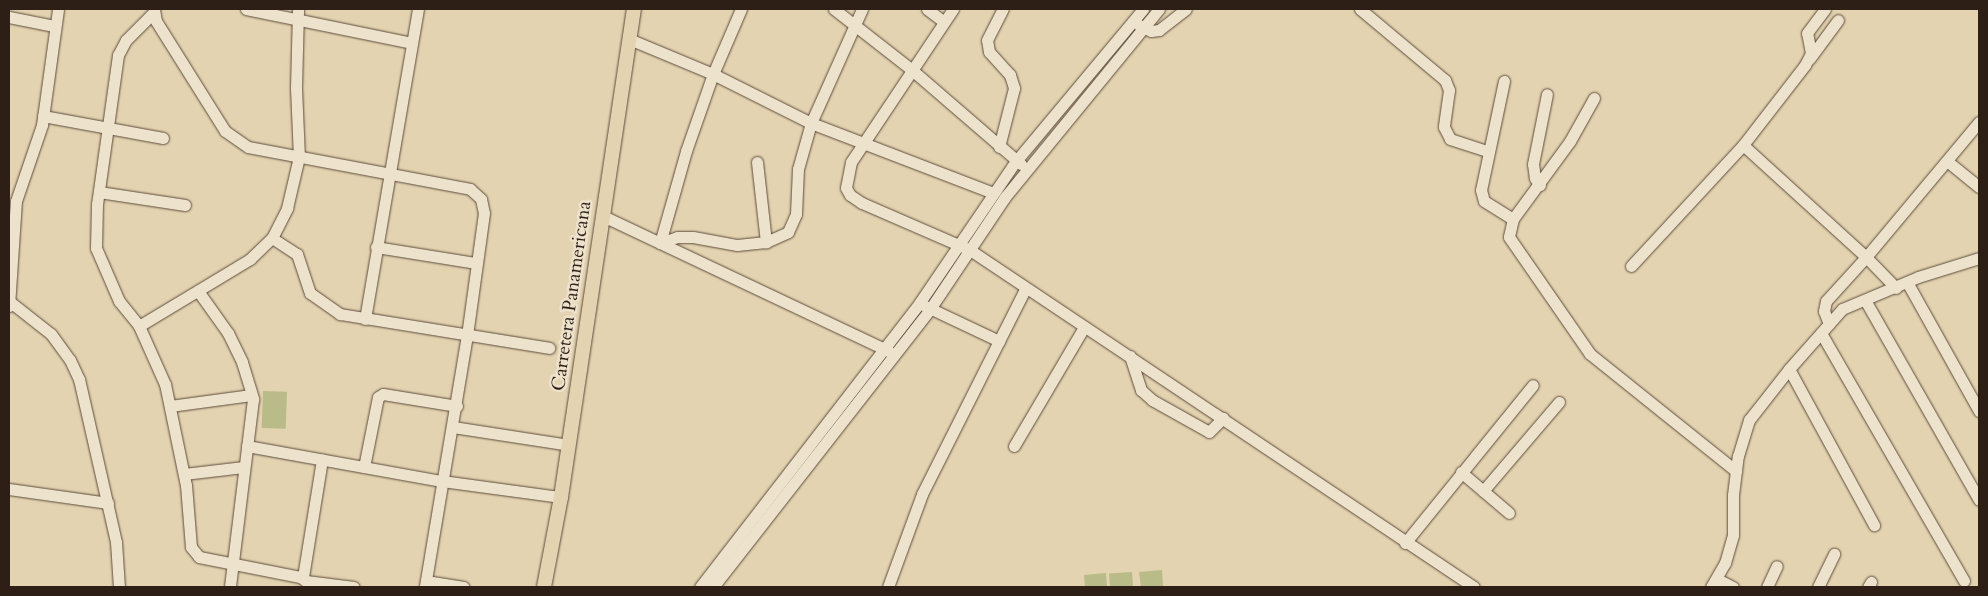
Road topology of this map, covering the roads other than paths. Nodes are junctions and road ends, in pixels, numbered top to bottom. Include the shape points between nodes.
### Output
1 (246, 9) edge
2 (418, 9) edge
3 (634, 9) edge
4 (741, 9) edge
5 (834, 9) edge
6 (862, 9) edge
7 (927, 9) edge
8 (953, 9) edge
9 (1003, 9) edge
10 (1143, 9) edge
11 (1159, 9) edge
12 (1186, 9) edge
13 (1360, 9) edge
14 (1825, 9) edge
15 (58, 10) dead end
16 (154, 10) edge
17 (297, 14) edge
18 (9, 17) edge
19 (1838, 20) dead end
20 (943, 21) junction
21 (1134, 21) junction
22 (853, 24) junction
23 (54, 26) junction
24 (1144, 28) junction
25 (629, 39) junction
26 (412, 43) junction
27 (1808, 60) junction
28 (912, 70) junction
29 (713, 74) junction
30 (1504, 82) dead end
31 (1548, 94) dead end
32 (1594, 98) dead end
33 (44, 116) junction
34 (1979, 122) edge
35 (811, 123) junction
36 (109, 127) junction
37 (163, 138) dead end
38 (862, 144) junction
39 (1743, 145) junction
40 (999, 147) junction
41 (1488, 151) junction
42 (299, 157) junction
43 (1016, 161) junction
44 (1948, 161) junction
45 (757, 162) dead end
46 (1026, 168) junction
47 (388, 174) junction
48 (1540, 185) junction
49 (1979, 187) edge
50 (99, 192) junction
51 (993, 193) junction
52 (185, 204) dead end
53 (603, 216) junction
54 (1513, 219) junction
55 (272, 238) junction
56 (766, 242) junction
57 (660, 243) junction
58 (959, 244) junction
59 (376, 247) junction
60 (970, 250) junction
61 (1866, 256) junction
62 (1979, 258) edge
63 (476, 264) junction
64 (1632, 266) dead end
65 (1907, 282) junction
66 (1896, 288) junction
67 (1025, 289) junction
68 (198, 291) junction
69 (1866, 300) junction
70 (9, 301) edge
71 (920, 302) junction
72 (9, 306) edge
73 (930, 309) junction
74 (365, 320) junction
75 (139, 326) junction
76 (1084, 327) junction
77 (1825, 329) junction
78 (467, 335) junction
79 (999, 341) junction
80 (549, 348) dead end
81 (884, 348) junction
82 (894, 354) junction
83 (1130, 356) junction
84 (1789, 369) junction
85 (1533, 385) dead end
86 (251, 395) junction
87 (1559, 402) dead end
88 (170, 406) junction
89 (457, 406) junction
90 (1979, 412) edge
91 (1224, 418) junction
92 (453, 427) junction
93 (569, 445) junction
94 (246, 446) junction
95 (1014, 446) dead end
96 (322, 460) junction
97 (244, 468) junction
98 (364, 468) junction
99 (1736, 471) junction
100 (1461, 472) junction
101 (184, 474) junction
102 (442, 481) junction
103 (9, 489) edge
104 (1483, 491) junction
105 (561, 497) junction
106 (1979, 500) edge
107 (108, 503) junction
108 (1509, 513) dead end
109 (1874, 525) dead end
110 (1405, 543) junction
111 (1834, 554) dead end
112 (233, 563) junction
113 (1777, 566) dead end
114 (303, 578) junction
115 (1964, 581) dead end
116 (1714, 583) edge
117 (426, 584) edge
118 (119, 587) edge
119 (230, 587) edge
120 (354, 587) edge
121 (464, 587) edge
122 (544, 587) edge
123 (700, 587) edge
124 (713, 587) edge
125 (888, 587) edge
126 (1474, 587) edge
127 (1733, 587) edge
128 (1767, 587) edge
129 (1818, 587) edge

1 - 17 street
2 - 26 street
3 - 25 main road, Carretera Panamericana
4 - 29 street
5 - 22 street
6 - 22 street
7 - 20 street
8 - 20 street
9 - 40 street via 987,40 989,52 1010,75 1014,88
10 - 21 street
11 - 24 street
12 - 24 street via 1159,30
13 - 41 street via 1445,80 1448,90 1444,127 1450,140
14 - 27 street via 1807,33 1811,53
15 - 23 street
16 - 36 street via 126,40 118,55
16 - 42 street via 156,21 225,131 248,147
17 - 26 street
17 - 42 street
18 - 23 street
19 - 27 street
20 - 28 street
21 - 24 street
21 - 43 street
22 - 28 street
22 - 35 street
23 - 33 street
24 - 46 street
25 - 29 street
25 - 53 main road, Carretera Panamericana
26 - 47 street
27 - 39 street
28 - 38 street
28 - 40 street
29 - 35 street
29 - 57 street via 686,151
30 - 41 street
31 - 48 street via 1533,164 1535,178
32 - 48 street
33 - 36 street
33 - 70 street via 16,201
34 - 44 street
35 - 38 street
35 - 56 street via 798,168 793,225 781,237
36 - 37 street
36 - 50 street
38 - 51 street
38 - 58 street via 851,162 846,188 850,194 862,203
39 - 61 street
39 - 64 street
40 - 43 street
41 - 54 street via 1481,185 1483,197
42 - 47 street
42 - 55 street via 287,208
43 - 46 street
43 - 51 street
44 - 49 street
44 - 61 street
45 - 56 street
46 - 60 street
47 - 59 street
47 - 63 street via 477,192 484,213
48 - 54 street
50 - 52 street
50 - 75 street via 96,248 119,301
51 - 58 street
53 - 57 street
53 - 93 main road, Carretera Panamericana
54 - 99 street via 1509,237 1590,354
55 - 68 street via 250,260
55 - 74 street via 297,254 310,292 322,304 340,314
56 - 57 street via 736,245 677,237
57 - 81 street
58 - 60 street
58 - 71 street
59 - 63 street
59 - 74 street
60 - 67 street
60 - 73 street
61 - 66 street
61 - 77 street via 1826,301
62 - 65 street
63 - 78 street
65 - 66 street
65 - 90 street
66 - 69 street
67 - 76 street
67 - 79 street
68 - 75 street
68 - 86 street via 228,333 242,362
69 - 77 street via 1842,309
69 - 106 street
70 - 72 street
70 - 107 street via 51,334 75,369
71 - 73 street
71 - 81 street
73 - 79 street
73 - 82 street
74 - 78 street
75 - 88 street via 166,384
76 - 83 street
76 - 95 street
77 - 84 street
77 - 115 street
78 - 80 street
78 - 89 street
79 - 125 street via 911,516
81 - 82 street
81 - 123 street
82 - 124 street
83 - 91 street
83 - 91 street via 1142,390 1152,400 1209,432
84 - 99 street via 1749,420
84 - 109 street
85 - 100 street
86 - 88 street
86 - 94 street
87 - 104 street
88 - 101 street
89 - 92 street
89 - 98 street via 383,394 378,397
91 - 110 street
92 - 93 street
92 - 102 street
93 - 105 main road, Carretera Panamericana
94 - 96 street
94 - 97 street
96 - 98 street
96 - 114 street
97 - 101 street
97 - 112 street
98 - 102 street
99 - 116 street via 1733,535 1725,563
100 - 104 street
100 - 110 street
101 - 112 street via 191,547 198,557
102 - 105 street
102 - 117 street
103 - 107 street
104 - 108 street
105 - 122 main road, Carretera Panamericana
107 - 118 street via 116,542
110 - 126 street
111 - 129 street
112 - 114 street
112 - 119 street
113 - 128 street
114 - 120 street
116 - 127 street
117 - 121 street

